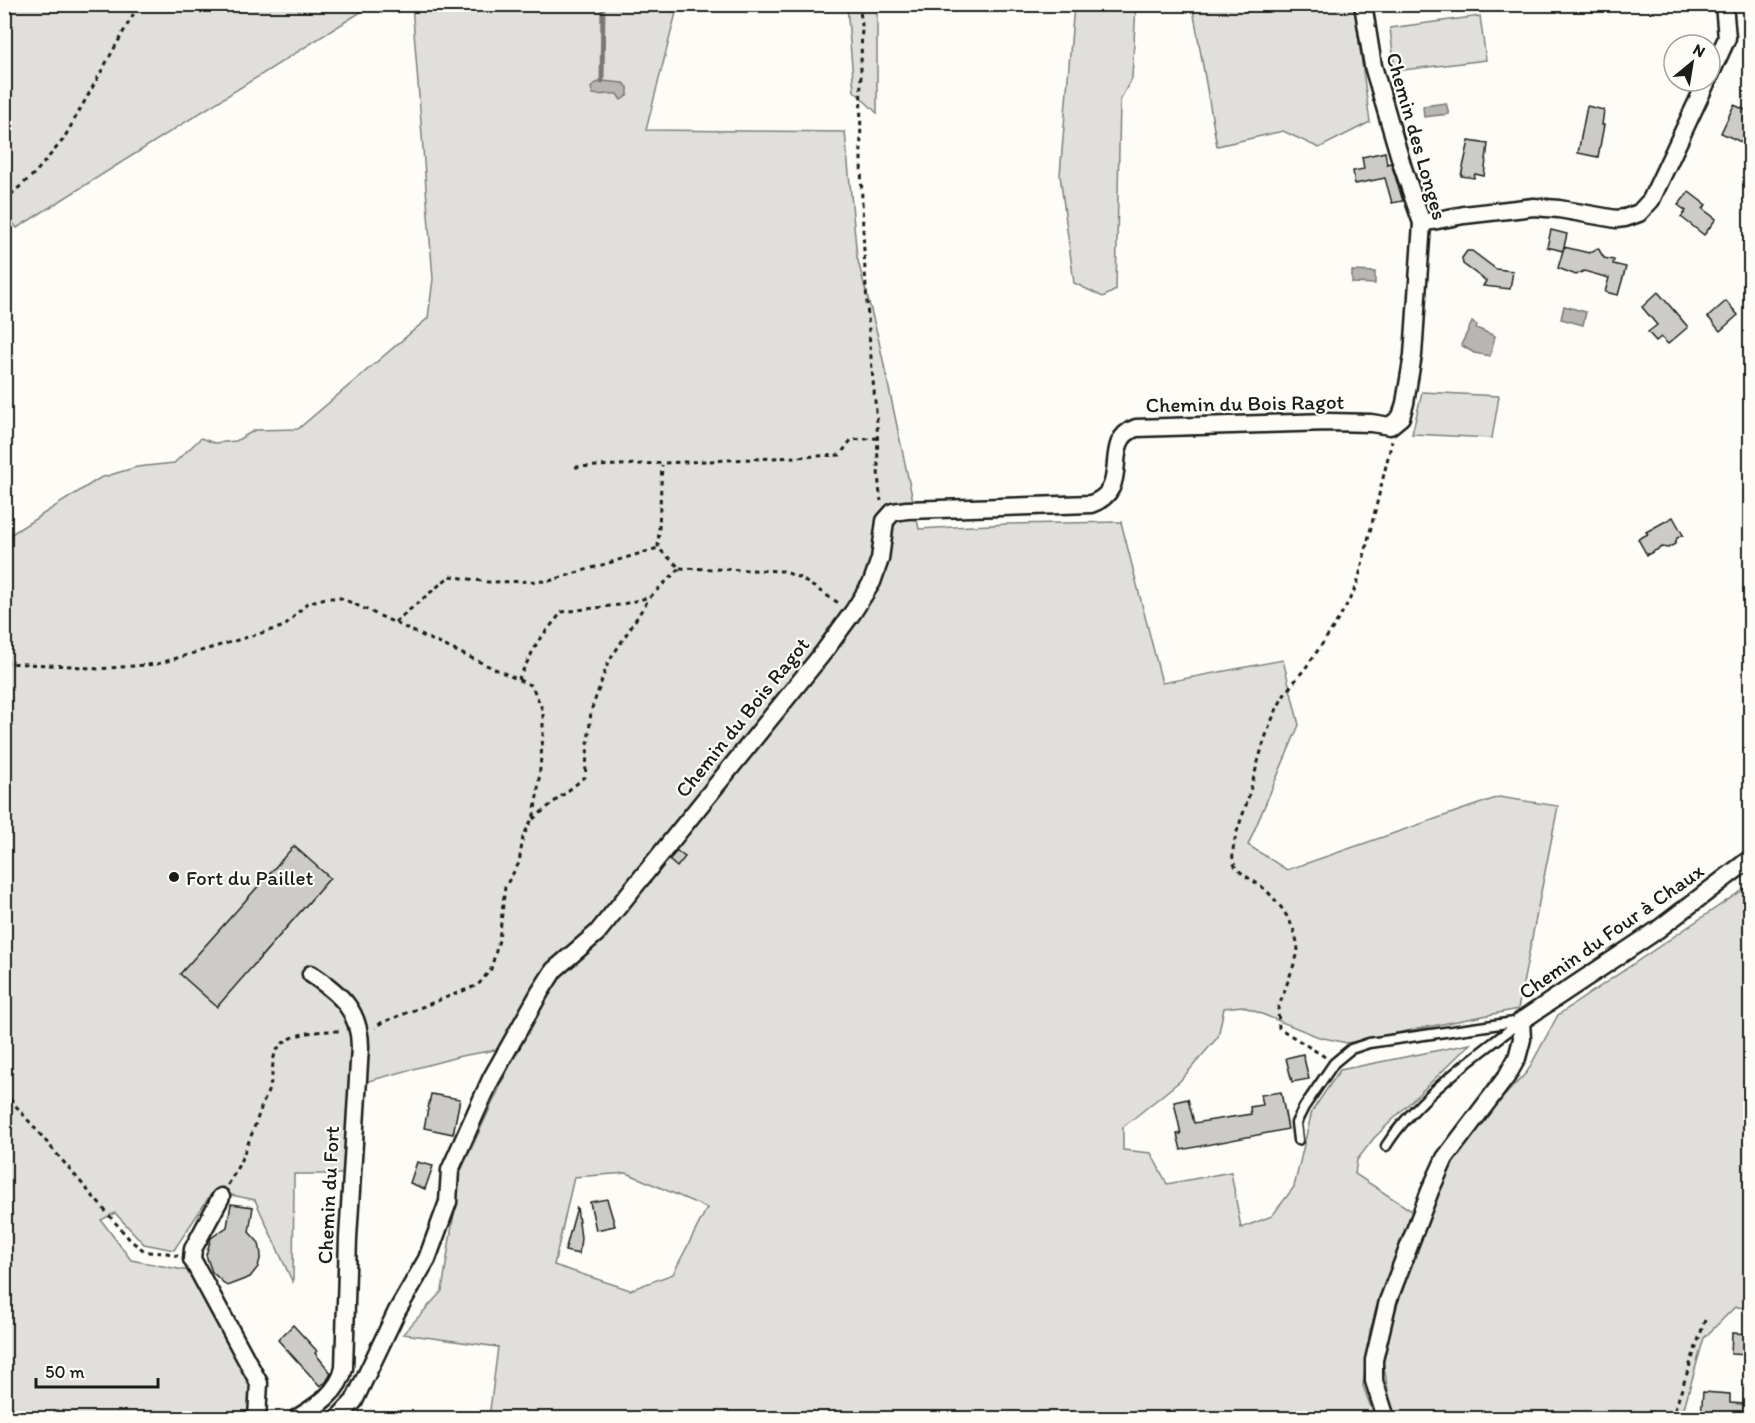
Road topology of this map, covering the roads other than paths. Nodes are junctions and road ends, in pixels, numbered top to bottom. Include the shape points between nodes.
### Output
1 (1363, 4) edge
2 (1724, 4) edge
3 (1722, 49) edge
4 (1701, 93) edge
5 (1422, 223) junction
6 (1397, 422) joint
7 (1750, 859) edge
8 (310, 974) dead end
9 (1521, 1021) junction
10 (1298, 1140) dead end
11 (1386, 1146) dead end
12 (221, 1197) road end
13 (257, 1419) edge
14 (297, 1419) edge
15 (338, 1419) edge
16 (1386, 1419) edge

1 - 5 street, Chemin des Longes via 1373,66
2 - 3 street via 1727,38
4 - 5 street via 1651,200 1633,216 1616,219 1533,207
5 - 6 street, Chemin des Longes via 1413,355 1405,403
6 - 15 street, Chemin du Bois Ragot via 1389,426 1329,422 1136,428 1119,441 1110,491 1091,504 893,512 885,521 877,570 853,612 604,924 554,970 544,985 491,1079 450,1170 448,1202 427,1259 354,1401
7 - 9 street, Chemin du Four à Chaux via 1656,931
8 - 14 street, Chemin du Fort via 334,990 352,1012 360,1030 344,1368 335,1389
9 - 10 lane, Chemin du Four à Chaux via 1369,1043 1350,1050 1334,1063 1304,1107 1296,1123
9 - 11 lane via 1415,1109
9 - 16 street via 1517,1058 1445,1158 1388,1301 1374,1360 1374,1381
12 - 13 street via 193,1249 192,1259 259,1383

